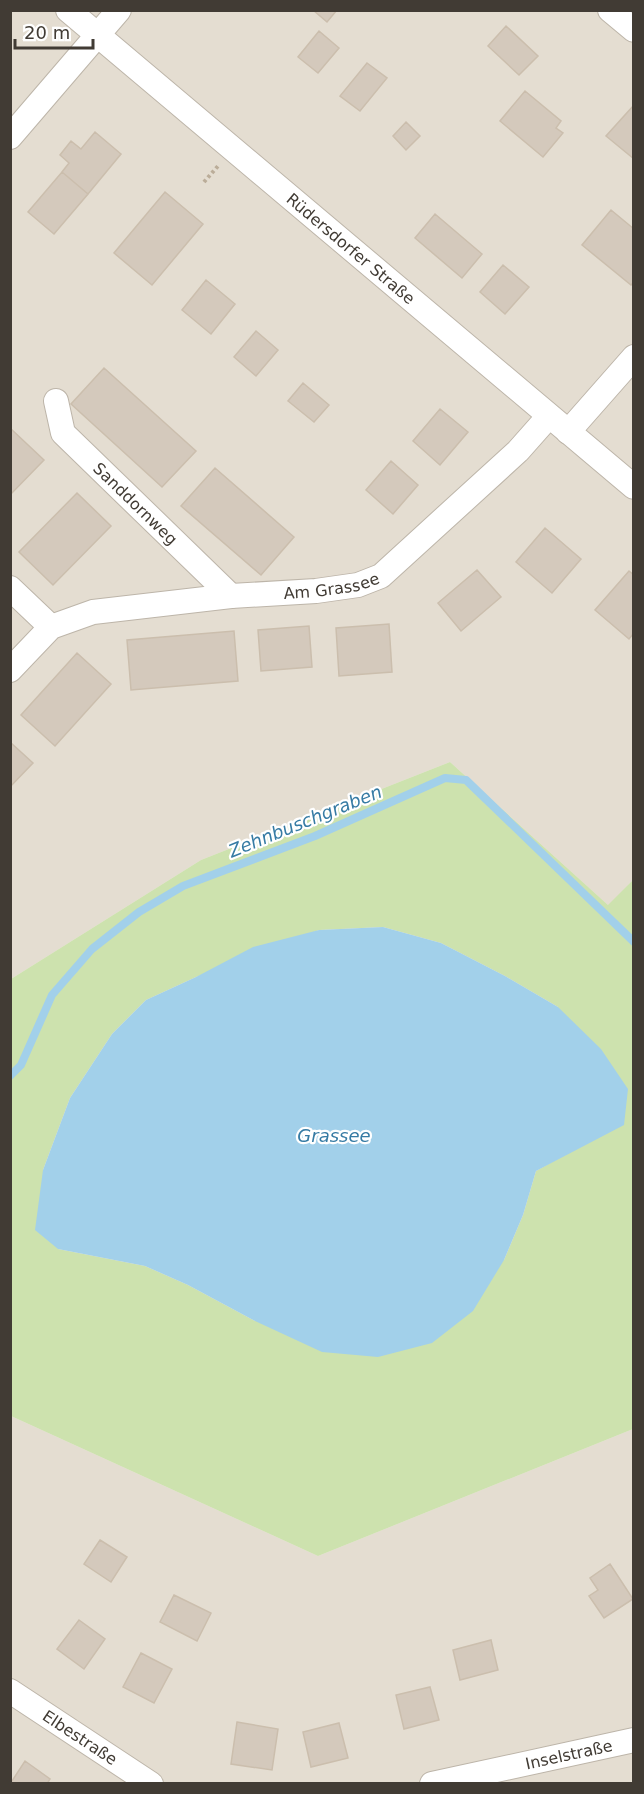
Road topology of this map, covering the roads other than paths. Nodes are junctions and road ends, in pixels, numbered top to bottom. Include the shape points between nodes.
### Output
1 (68, 10) edge
2 (119, 10) edge
3 (610, 10) edge
4 (633, 30) edge
5 (98, 34) junction
6 (10, 137) edge
7 (633, 357) edge
8 (56, 401) dead end
9 (549, 416) junction
10 (568, 432) junction
11 (633, 487) edge
12 (10, 588) edge
13 (231, 596) junction
14 (51, 627) junction
15 (10, 670) edge
16 (10, 1691) edge
17 (633, 1740) edge
18 (150, 1784) edge
19 (432, 1784) edge

1 - 5 street, Rüdersdorfer Straße
2 - 5 street
3 - 4 street
5 - 6 street
5 - 9 street, Rüdersdorfer Straße
7 - 10 street
8 - 13 street, Sanddornweg via 63,433
9 - 10 street, Rüdersdorfer Straße
9 - 13 street, Am Grassee via 518,451 381,576 358,585 316,591
10 - 11 street, Rüdersdorfer Straße
12 - 14 street
13 - 14 street, Am Grassee via 93,612
14 - 15 street, Am Grassee
16 - 18 street, Elbestraße
17 - 19 street, Inselstraße

